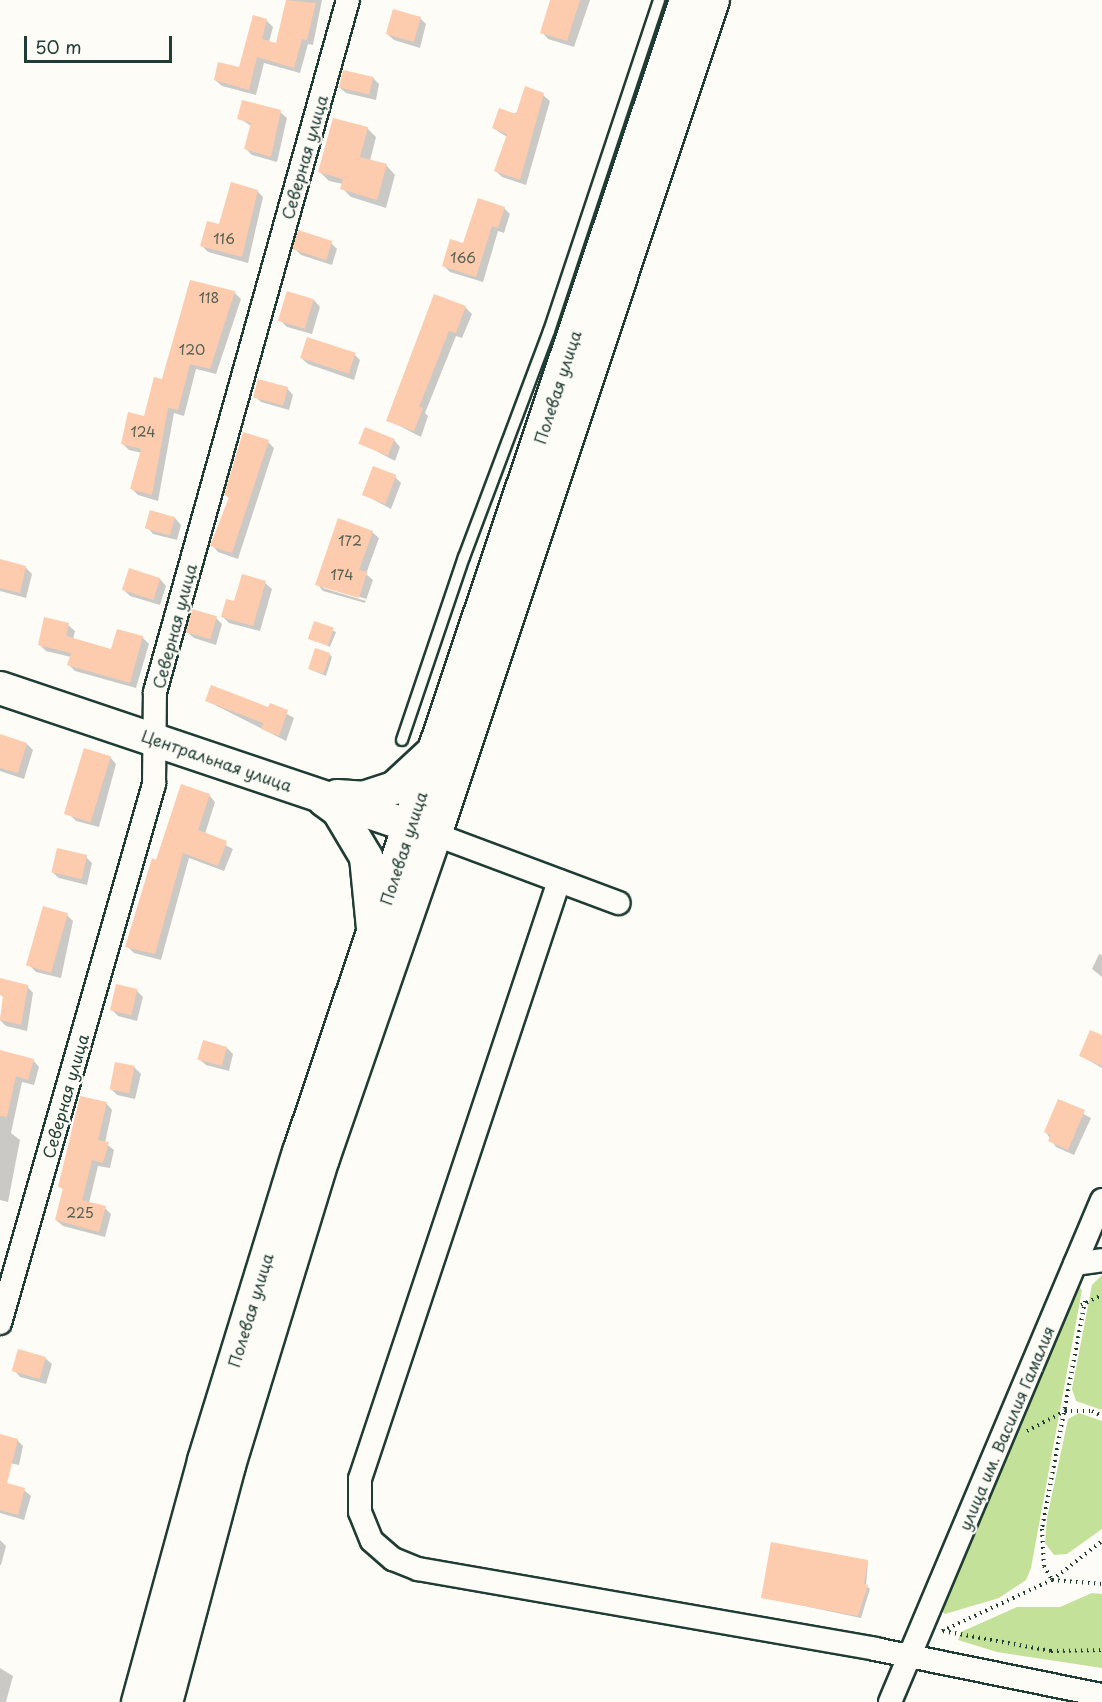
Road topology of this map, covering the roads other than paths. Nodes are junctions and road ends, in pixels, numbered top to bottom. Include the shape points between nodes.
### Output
1 (348, 0) edge
2 (659, 0) edge
3 (686, 0) edge
4 (712, 0) edge
5 (0, 688) edge
6 (156, 739) junction
7 (402, 740) dead end
8 (436, 749) junction
9 (318, 795) junction
10 (422, 830) junction
11 (558, 881) junction
12 (619, 903) dead end
13 (373, 937) junction
14 (1102, 1200) edge
15 (1089, 1262) edge
16 (7, 1273) edge
17 (0, 1323) edge
18 (912, 1650) junction
19 (1102, 1695) edge
20 (1083, 1696) edge
21 (138, 1702) edge
22 (165, 1702) edge
23 (890, 1702) edge

1 - 6 street, Северная улица via 155,692
2 - 7 lane via 549,331 464,557
3 - 8 highway, Полевая улица
4 - 10 highway, Полевая улица
5 - 6 street, Центральная улица
6 - 9 street, Центральная улица
6 - 16 street, Северная улица via 154,784
8 - 9 street via 394,788 363,798
8 - 10 highway, Полевая улица
9 - 10 street, Центральная улица
9 - 13 street via 338,810 366,857
10 - 11 street
10 - 13 highway, Полевая улица
10 - 22 highway, Полевая улица via 228,1465
11 - 12 street
11 - 18 street via 360,1479 360,1512 372,1541 393,1559 418,1569
13 - 21 highway, Полевая улица via 299,1152 207,1448
14 - 15 street, улица им. Василия Гамалия
15 - 18 street, улица им. Василия Гамалия
16 - 17 street, Северная улица
18 - 20 street
18 - 23 street, улица им. Василия Гамалия
19 - 20 street

